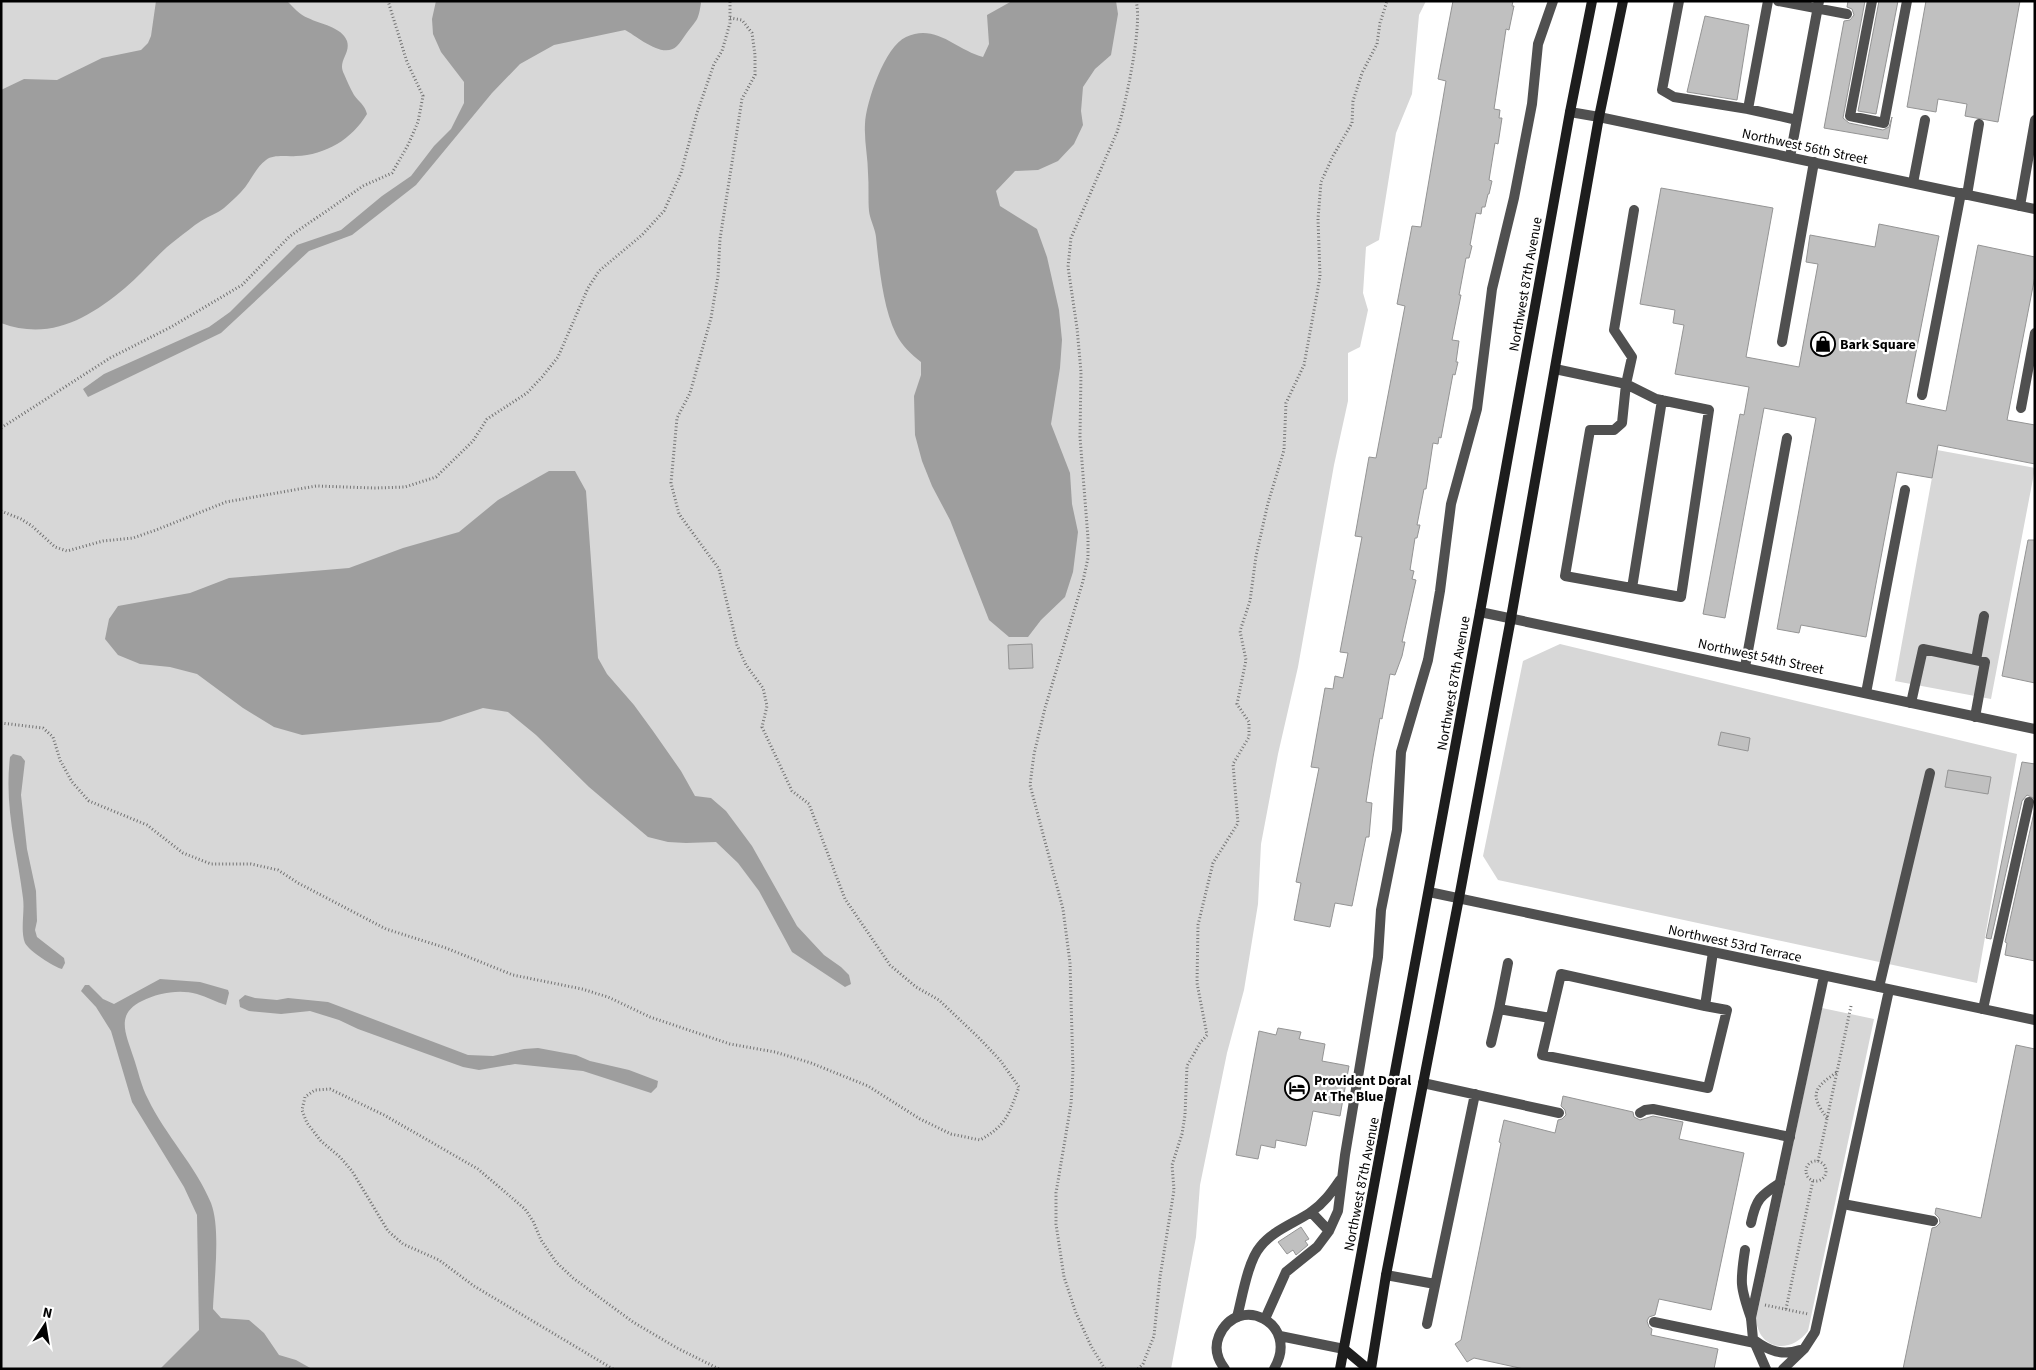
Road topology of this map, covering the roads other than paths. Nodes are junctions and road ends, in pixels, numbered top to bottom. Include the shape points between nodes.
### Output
1 (1554, 1) edge
2 (1592, 1) edge
3 (1622, 1) edge
4 (1679, 1) edge
5 (1768, 1) edge
6 (1778, 1) edge
7 (1872, 1) edge
8 (1907, 1) edge
9 (1818, 5) edge
10 (1847, 14) dead end
11 (1748, 110) junction
12 (1570, 112) junction
13 (1599, 117) junction
14 (1797, 120) junction
15 (1925, 120) dead end
16 (2035, 120) edge
17 (1979, 124) dead end
18 (1790, 157) junction
19 (1814, 162) junction
20 (1913, 183) junction
21 (1964, 194) junction
22 (2020, 206) junction
23 (2035, 209) edge
24 (1634, 210) dead end
25 (2035, 333) edge
26 (1782, 342) dead end
27 (1555, 368) junction
28 (1626, 384) junction
29 (1922, 394) dead end
30 (1662, 400) junction
31 (2020, 408) dead end
32 (1787, 438) dead end
33 (1905, 490) dead end
34 (1632, 588) junction
35 (1480, 612) junction
36 (1984, 616) dead end
37 (1511, 618) junction
38 (1976, 660) junction
39 (1745, 667) junction
40 (1866, 693) junction
41 (1911, 703) junction
42 (1975, 717) junction
43 (2035, 730) edge
44 (1930, 773) dead end
45 (2028, 802) dead end
46 (1429, 892) junction
47 (1459, 898) junction
48 (1713, 952) junction
49 (1508, 964) dead end
50 (1824, 976) junction
51 (1884, 988) junction
52 (1705, 1006) junction
53 (1499, 1009) junction
54 (1983, 1009) junction
55 (1550, 1018) junction
56 (2035, 1020) edge
57 (1490, 1043) dead end
58 (1424, 1083) junction
59 (1475, 1094) junction
60 (1559, 1112) dead end
61 (1640, 1113) dead end
62 (1790, 1137) junction
63 (1342, 1178) junction
64 (1780, 1183) junction
65 (1843, 1204) junction
66 (1311, 1212) junction
67 (1933, 1222) dead end
68 (1751, 1223) dead end
69 (1329, 1231) junction
70 (1745, 1250) dead end
71 (1386, 1275) junction
72 (1435, 1284) junction
73 (1237, 1317) junction
74 (1752, 1318) junction
75 (1265, 1319) junction
76 (1654, 1322) dead end
77 (1427, 1324) dead end
78 (1280, 1336) junction
79 (1754, 1341) junction
80 (1344, 1349) junction
81 (1804, 1349) junction
82 (1225, 1369) edge
83 (1274, 1369) edge
84 (1340, 1369) edge
85 (1370, 1369) edge
86 (1766, 1369) edge
87 (1783, 1369) edge

1 - 63 street via 1538,44 1532,104 1492,289 1478,409 1451,504 1428,660 1401,752 1397,830 1381,910 1378,957
2 - 12 main road, Northwest 87th Avenue
3 - 13 main road
4 - 11 street via 1662,90 1674,97
5 - 11 street
6 - 9 street
7 - 8 street via 1850,116 1884,123 1898,23
9 - 10 street
9 - 14 street
11 - 14 street
12 - 13 street, Northwest 56th Street
12 - 35 main road, Northwest 87th Avenue
13 - 18 street, Northwest 56th Street
13 - 27 main road
14 - 18 street
15 - 20 street
16 - 22 street
17 - 21 street
18 - 19 street, Northwest 56th Street
19 - 20 street, Northwest 56th Street
19 - 26 street
20 - 21 street, Northwest 56th Street
21 - 22 street, Northwest 56th Street
21 - 29 street
22 - 23 street, Northwest 56th Street
24 - 28 street via 1614,330 1632,357
25 - 31 street
27 - 28 street
27 - 37 main road
28 - 30 street
28 - 34 street via 1622,423 1614,430 1590,430 1566,576
30 - 34 street
30 - 34 street via 1710,410 1681,598
32 - 39 street
33 - 40 street
35 - 37 street, Northwest 54th Street
35 - 46 main road, Northwest 87th Avenue
36 - 38 street
37 - 39 street, Northwest 54th Street
37 - 47 main road
38 - 41 street via 1923,649
38 - 42 street via 1985,662
39 - 40 street, Northwest 54th Street
40 - 41 street, Northwest 54th Street
41 - 42 street, Northwest 54th Street
42 - 43 street, Northwest 54th Street
44 - 51 street
45 - 54 street
46 - 47 street, Northwest 53rd Terrace
46 - 80 main road, Northwest 87th Avenue
47 - 48 street, Northwest 53rd Terrace
47 - 58 main road
48 - 50 street, Northwest 53rd Terrace
48 - 52 street
49 - 53 street
50 - 51 street, Northwest 53rd Terrace
50 - 62 street
51 - 54 street, Northwest 53rd Terrace
51 - 65 street
52 - 55 street via 1561,974
52 - 55 street via 1727,1010 1708,1088 1542,1055
53 - 55 street
53 - 57 street
54 - 56 street, Northwest 53rd Terrace
58 - 59 street
58 - 71 main road
59 - 60 street
59 - 72 street
61 - 62 street via 1653,1109
62 - 64 street
63 - 66 street via 1327,1199
63 - 69 street via 1338,1211
64 - 68 street via 1764,1193 1755,1205
64 - 74 street
65 - 67 street
65 - 81 street via 1815,1332
66 - 69 street
66 - 73 street via 1272,1235 1259,1247
69 - 75 street via 1317,1246 1286,1272
70 - 74 street via 1740,1280
71 - 72 street
71 - 85 main road
72 - 77 street
73 - 75 street via 1249,1315
73 - 82 street via 1222,1330 1217,1340 1216,1352
74 - 79 street
75 - 78 street
76 - 79 street
78 - 80 street
78 - 83 street via 1280,1359
79 - 81 street via 1774,1352
79 - 86 street
80 - 84 main road, Northwest 87th Avenue
80 - 85 main road
81 - 87 street

